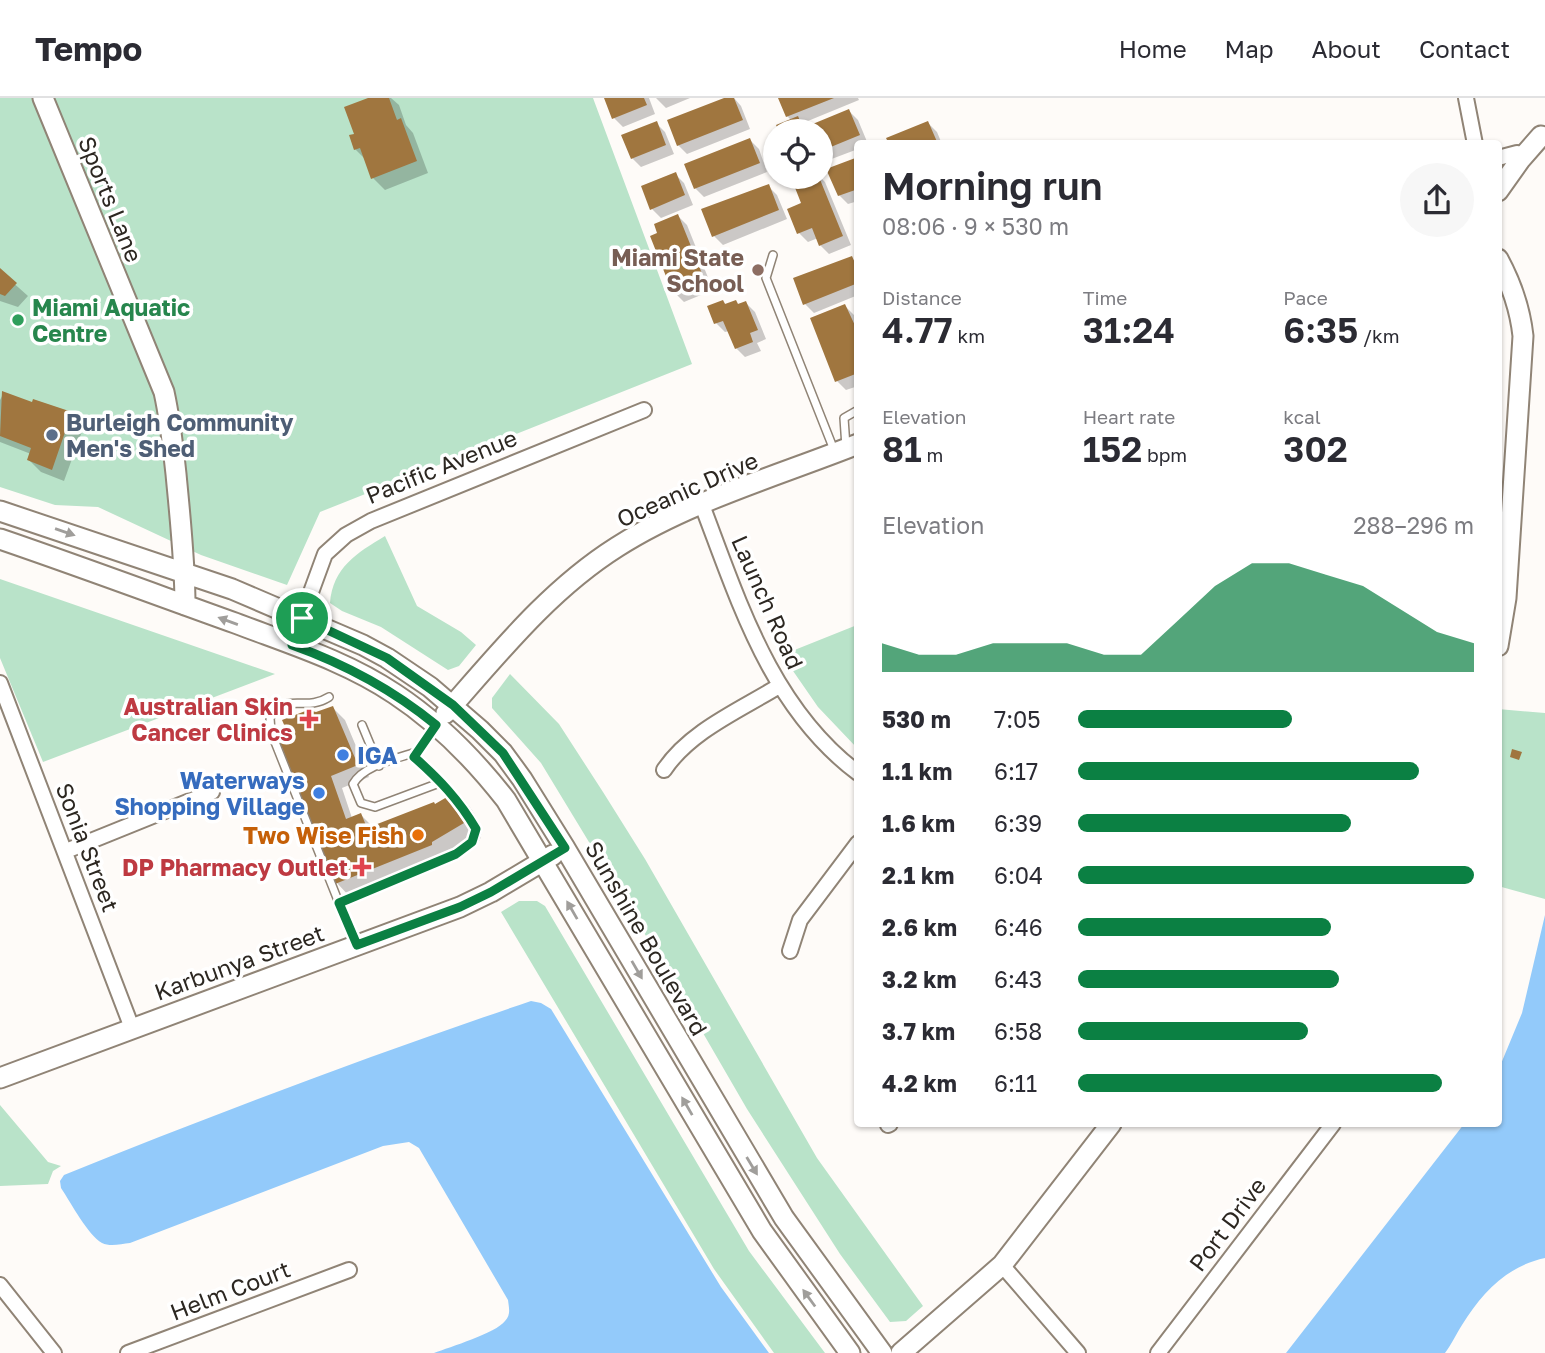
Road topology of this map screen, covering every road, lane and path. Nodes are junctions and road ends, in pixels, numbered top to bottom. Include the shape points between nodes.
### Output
1 (43, 98) edge
2 (1465, 98) edge
3 (1543, 135) edge
4 (1474, 140) edge
5 (1508, 155) edge
6 (1502, 185) edge
7 (773, 255) dead end
8 (1502, 267) edge
9 (1502, 284) edge
10 (1517, 303) junction
11 (644, 410) dead end
12 (854, 412) edge
13 (850, 449) edge
14 (702, 505) junction
15 (0, 511) edge
16 (0, 539) edge
17 (185, 573) junction
18 (186, 605) junction
19 (302, 618) junction
20 (1502, 622) edge
21 (292, 645) junction
22 (0, 682) edge
23 (779, 685) junction
24 (329, 697) dead end
25 (453, 705) junction
26 (362, 725) dead end
27 (436, 725) junction
28 (415, 754) junction
29 (379, 766) junction
30 (854, 769) edge
31 (664, 770) dead end
32 (442, 782) junction
33 (212, 792) dead end
34 (565, 848) junction
35 (854, 848) edge
36 (66, 851) junction
37 (544, 862) junction
38 (339, 903) junction
39 (357, 945) junction
40 (790, 951) dead end
41 (132, 1028) junction
42 (0, 1078) edge
43 (1109, 1127) edge
44 (1331, 1127) edge
45 (1002, 1265) junction
46 (349, 1270) dead end
47 (0, 1285) edge
48 (54, 1353) edge
49 (128, 1353) edge
50 (850, 1353) edge
51 (882, 1353) edge
52 (901, 1353) edge
53 (1078, 1353) edge
54 (1158, 1353) edge

1 - 17 main road, Sports Lane via 164,392
2 - 4 street
3 - 5 main road
3 - 6 main road
7 - 13 lane via 766,278
8 - 10 main road
9 - 10 main road
10 - 20 main road via 1523,336
11 - 19 street, Pacific Avenue via 346,535 326,554
12 - 13 lane via 844,418
13 - 14 main road, Oceanic Drive
14 - 23 street, Launch Road
14 - 25 main road, Oceanic Drive via 641,533 568,583 525,623
15 -> 17 main road
16 - 18 main road
17 - 18 main road, Sports Lane
17 - 19 main road
21 -> 18 main road
19 - 21 street, Pacific Avenue
19 - 25 main road, Sunshine Boulevard via 387,658
21 - 27 main road via 370,679
22 - 36 street, Sonia Street
23 - 30 street, Launch Road via 809,728
23 - 31 street via 681,747
24 - 38 lane via 317,704 290,701 277,706 270,718 271,732
25 - 27 main road, Oceanic Drive
25 - 34 main road, Sunshine Boulevard via 503,753
26 - 29 lane
27 - 28 lane
27 - 37 main road via 500,792
28 - 29 lane
28 - 32 lane
29 - 32 lane via 365,771 353,784 361,803 368,807
32 - 38 lane via 476,829 472,842 456,854
33 - 36 street
34 - 37 main road, Karbunya Street
34 -> 51 main road, Sunshine Boulevard via 784,1218
35 - 40 street via 800,920
36 - 41 street, Sonia Street
37 - 39 main road, Karbunya Street via 460,907
50 -> 37 main road via 762,1231
38 - 39 lane
39 - 41 main road, Karbunya Street
41 - 42 main road, Karbunya Street
43 - 45 main road
44 - 54 street, Port Drive
45 - 52 main road
45 - 53 street
46 - 49 street, Helm Court
47 - 48 street

